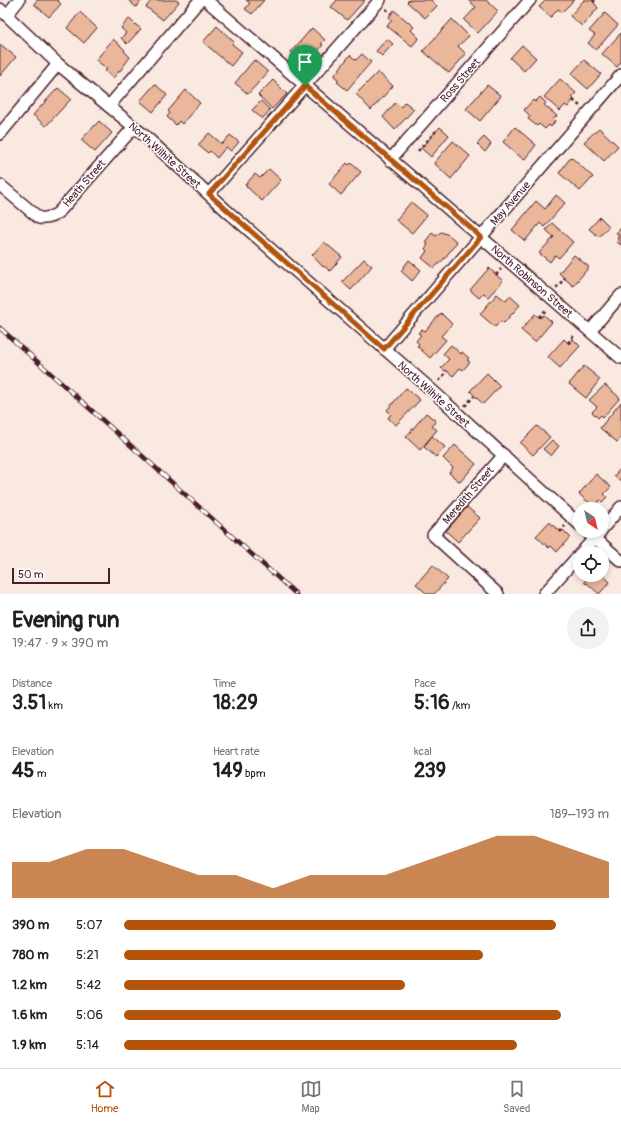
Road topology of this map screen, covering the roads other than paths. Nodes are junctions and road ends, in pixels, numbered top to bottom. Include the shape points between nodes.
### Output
1 (19, 0) edge
2 (200, 0) edge
3 (206, 0) edge
4 (380, 0) edge
5 (530, 0) edge
6 (3, 12) edge
7 (58, 64) junction
8 (621, 76) edge
9 (305, 86) junction
10 (109, 106) junction
11 (134, 127) junction
12 (0, 134) edge
13 (390, 160) junction
14 (0, 185) edge
15 (209, 194) junction
16 (481, 237) junction
17 (621, 295) edge
18 (590, 331) junction
19 (384, 349) junction
20 (621, 358) edge
21 (504, 456) junction
22 (621, 508) edge
23 (573, 519) edge
24 (609, 520) edge
25 (601, 538) edge
26 (621, 561) edge
27 (573, 562) edge
28 (498, 594) edge
29 (544, 594) edge

1 - 6 street
2 - 10 street
3 - 9 street, North Robinson Street
4 - 9 street
5 - 13 street, Ross Street
6 - 7 street, North Wilhite Street
7 - 10 street, North Wilhite Street
7 - 12 street
8 - 16 street, May Avenue
9 - 13 street, North Robinson Street
9 - 15 street
10 - 11 street, North Wilhite Street
11 - 14 street, Heath Street via 58,213 46,219 39,218
11 - 15 street, North Wilhite Street
13 - 16 street, North Robinson Street
15 - 19 street, North Wilhite Street
16 - 18 street, North Robinson Street
16 - 19 street, May Avenue
17 - 18 street
18 - 20 street, North Robinson Street
19 - 21 street, North Wilhite Street
21 - 23 street, North Wilhite Street
21 - 28 street, Meredith Street via 433,536
22 - 24 street
25 - 26 street
27 - 29 street

